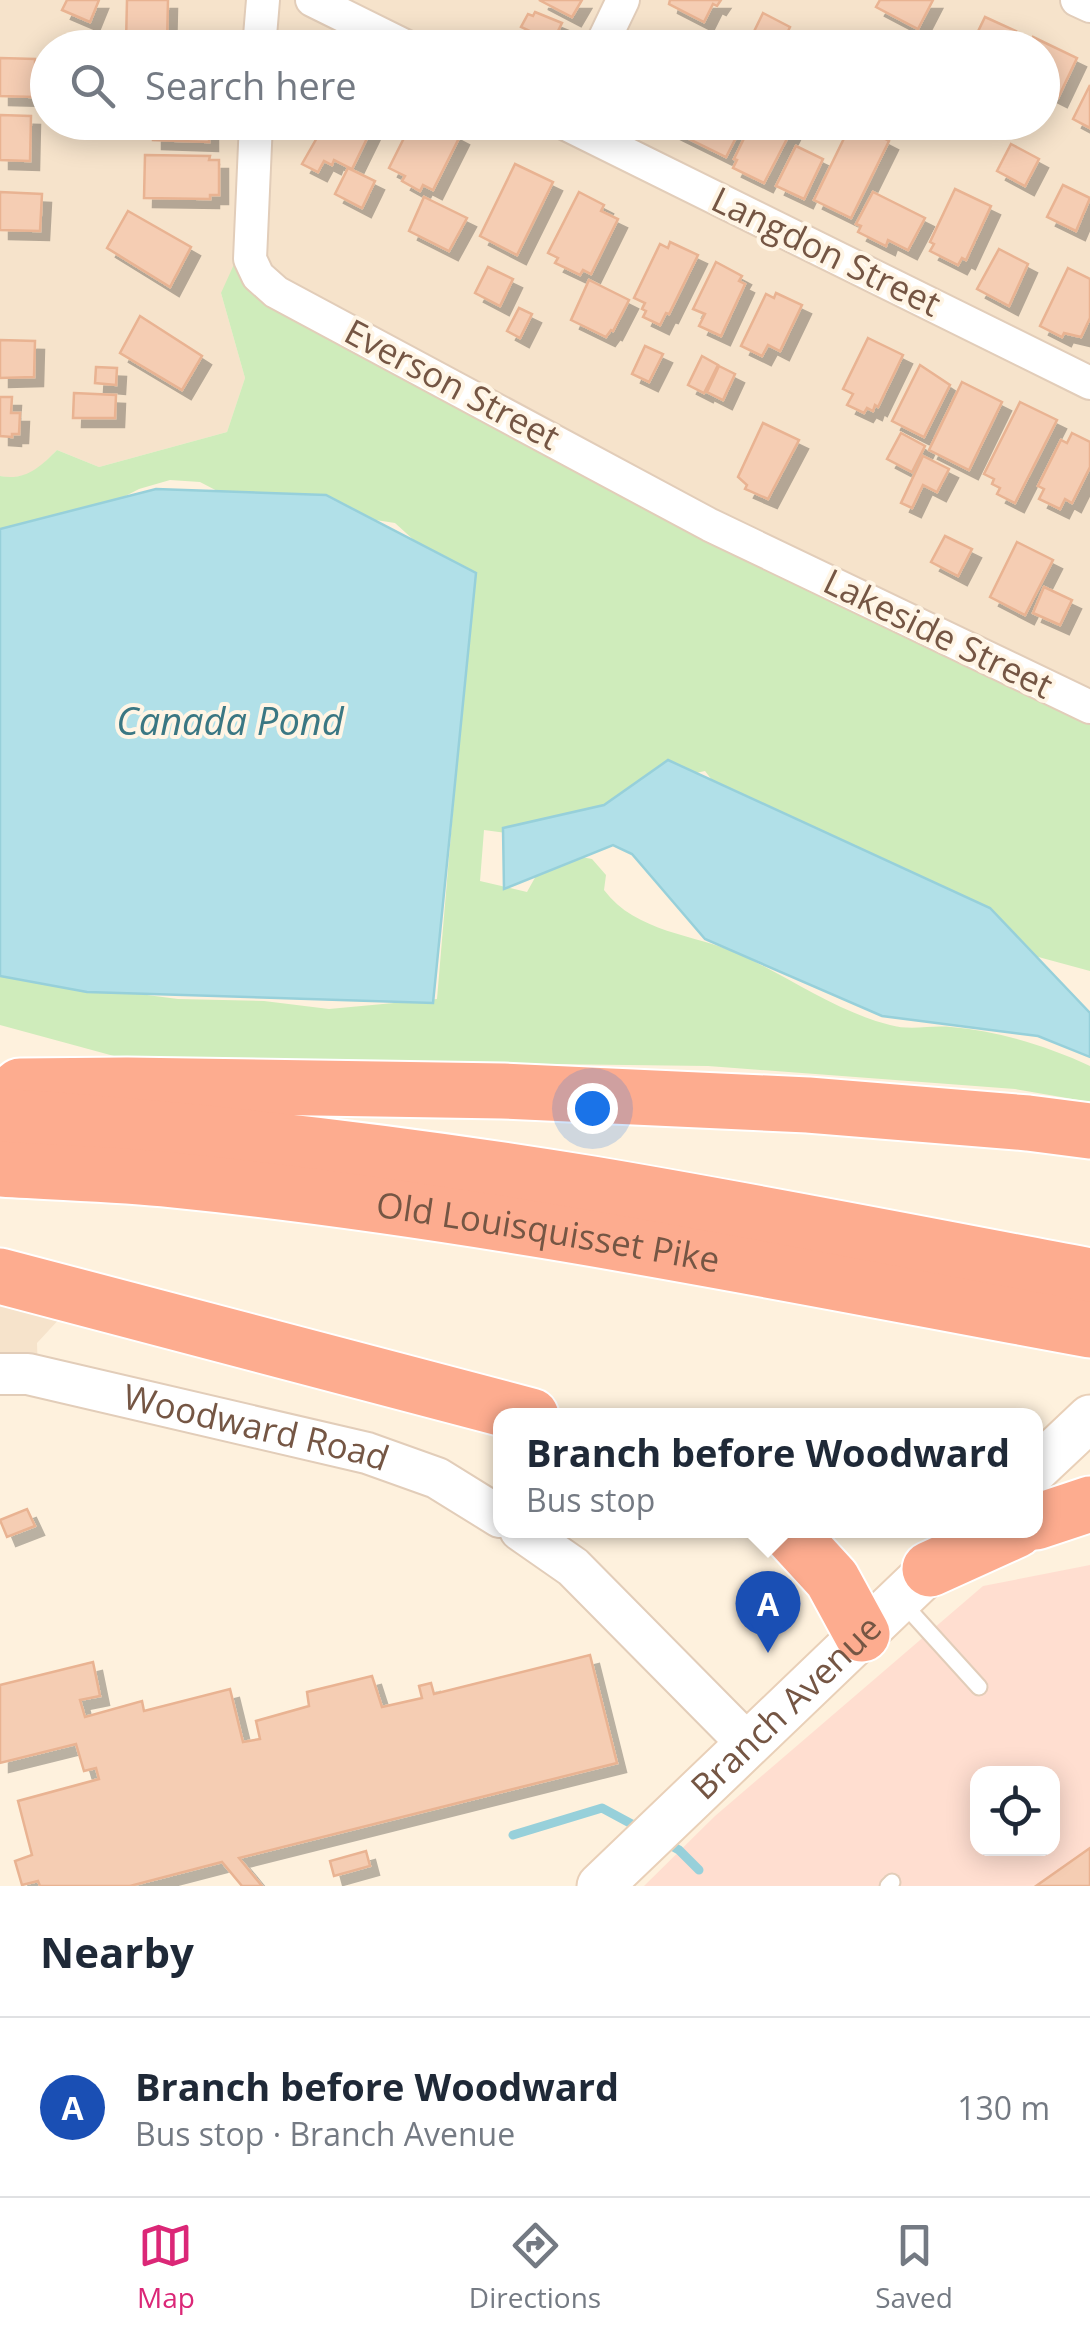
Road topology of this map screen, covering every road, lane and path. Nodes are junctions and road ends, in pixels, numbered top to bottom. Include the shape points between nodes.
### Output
1 (263, 0) edge
2 (312, 0) edge
3 (624, 0) edge
4 (1077, 0) edge
5 (1090, 6) edge
6 (261, 30) edge
7 (373, 30) edge
8 (609, 30) edge
9 (255, 140) edge
10 (598, 140) edge
11 (1090, 383) edge
12 (787, 560) joint
13 (1090, 708) edge
14 (0, 1086) edge
15 (0, 1116) edge
16 (1090, 1131) edge
17 (0, 1169) edge
18 (0, 1276) edge
19 (1090, 1276) edge
20 (1069, 1326) edge
21 (0, 1374) edge
22 (501, 1408) edge
23 (1090, 1418) edge
24 (1043, 1463) edge
25 (1090, 1504) edge
26 (493, 1513) edge
27 (1043, 1520) edge
28 (531, 1538) edge
29 (794, 1538) edge
30 (963, 1538) edge
31 (1003, 1538) edge
32 (897, 1601) junction
33 (979, 1687) dead end
34 (748, 1743) junction
35 (600, 1886) edge

1 - 6 street
2 - 7 street
3 - 8 street
4 - 5 street
9 - 12 street, Everson Street via 250,259 267,284 710,525
10 - 11 street, Langdon Street
12 - 13 street, Lakeside Street
14 - 16 highway via 522,1092 808,1105
15 - 19 highway, Old Louisquisset Pike via 368,1151 593,1184
17 - 20 highway, Old Louisquisset Pike via 171,1180 452,1216
18 - 22 highway
21 - 26 street, Woodward Road via 28,1374 368,1454 437,1478
23 - 24 main road
25 - 27 highway
28 - 34 street via 573,1567
29 - 32 highway via 832,1579
30 - 32 main road, Branch Avenue
31 - 32 highway
32 - 33 lane
32 - 34 main road, Branch Avenue
34 - 35 main road, Branch Avenue

